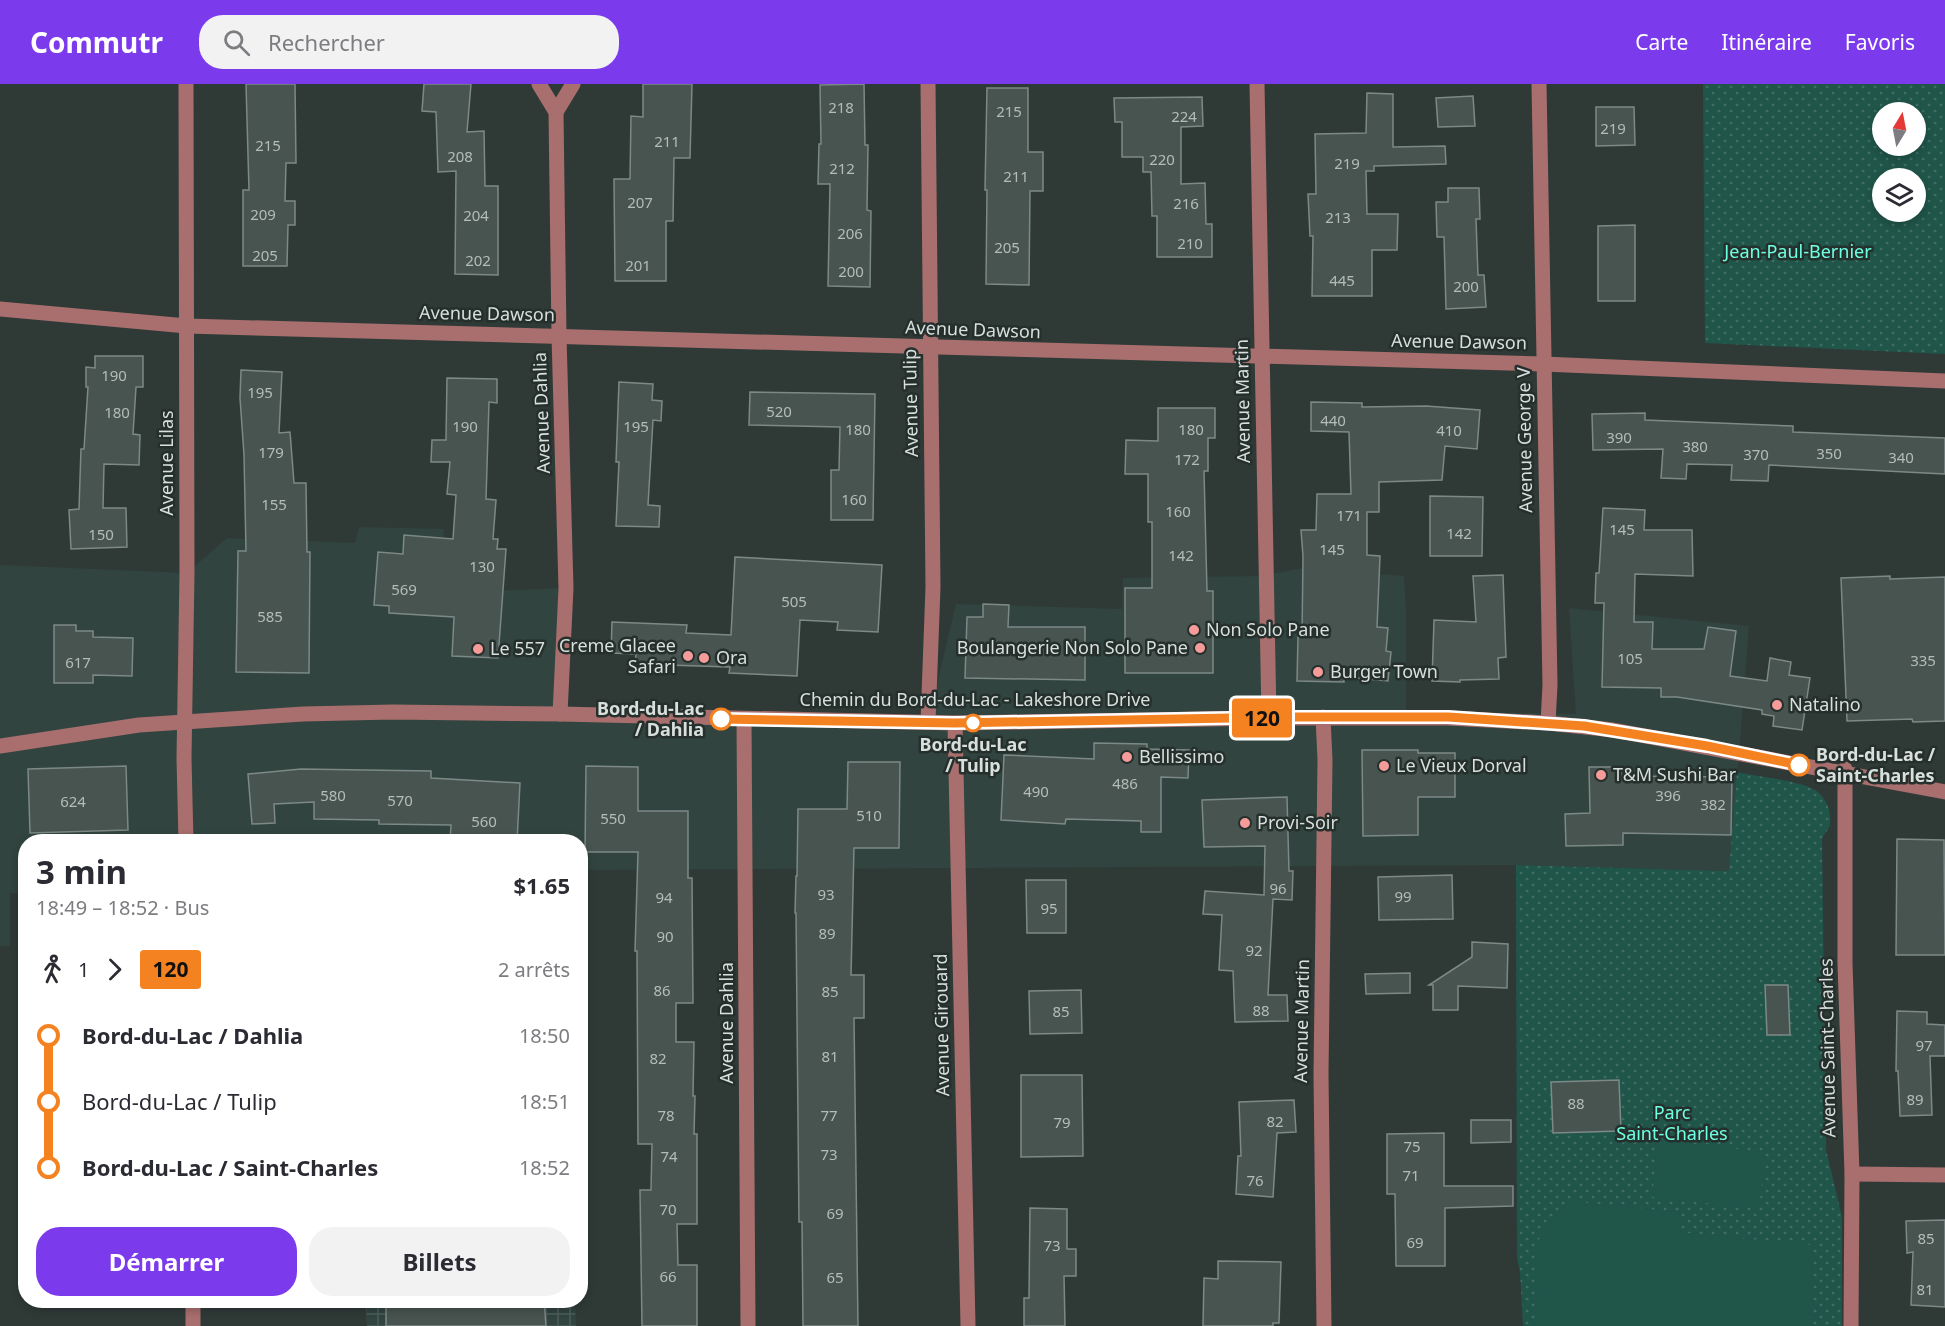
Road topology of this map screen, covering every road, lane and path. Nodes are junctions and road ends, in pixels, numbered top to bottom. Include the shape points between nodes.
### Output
1 (186, 84) edge
2 (539, 84) edge
3 (573, 84) edge
4 (928, 84) edge
5 (1257, 84) edge
6 (1539, 84) edge
7 (556, 112) junction
8 (0, 309) edge
9 (186, 326) junction
10 (559, 336) junction
11 (929, 348) junction
12 (1262, 356) junction
13 (1543, 364) junction
14 (1945, 381) edge
15 (560, 714) junction
16 (1323, 717) junction
17 (1269, 718) junction
18 (744, 720) junction
19 (186, 721) junction
20 (928, 722) junction
21 (955, 723) junction
22 (1548, 723) junction
23 (0, 746) edge
24 (1845, 772) junction
25 (1945, 792) edge
26 (186, 834) edge
27 (1852, 1174) junction
28 (1945, 1175) edge
29 (193, 1308) edge
30 (193, 1326) edge
31 (748, 1326) edge
32 (968, 1326) edge
33 (1324, 1326) edge
34 (1851, 1326) edge

1 - 9 street, Avenue Lilas
2 - 7 street
3 - 7 street
4 - 11 street, Avenue Tulip
5 - 12 street, Avenue Martin
6 - 13 street, Avenue George V
7 - 10 street, Avenue Dahlia
8 - 9 street, Avenue Dawson
9 - 10 street, Avenue Dawson
9 - 19 street, Avenue Lilas
10 - 11 street, Avenue Dawson
10 - 15 street, Avenue Dahlia via 566,588
11 - 12 street, Avenue Dawson
11 - 20 street, Avenue Tulip via 933,586
12 - 13 street, Avenue Dawson
12 - 17 street, Avenue Martin
13 - 14 street, Avenue Dawson
13 - 22 street, Avenue George V
15 - 18 street, Chemin du Bord-du-Lac - Lakeshore Drive
15 - 19 street, Chemin du Bord-du-Lac - Lakeshore Drive via 393,712
16 - 17 street, Chemin du Bord-du-Lac - Lakeshore Drive
16 - 22 street, Chemin du Bord-du-Lac - Lakeshore Drive via 1448,717
16 - 33 street, Avenue Martin
17 - 21 street, Chemin du Bord-du-Lac - Lakeshore Drive
18 - 20 street, Chemin du Bord-du-Lac - Lakeshore Drive
18 - 31 street, Avenue Dahlia
19 - 23 street, Chemin du Bord-du-Lac - Lakeshore Drive
19 - 26 street, Avenue Lilas
20 - 21 street, Chemin du Bord-du-Lac - Lakeshore Drive
21 - 32 street, Avenue Girouard
22 - 24 street, Chemin du Bord-du-Lac - Lakeshore Drive via 1684,742
24 - 25 street, Chemin du Bord-du-Lac - Lakeshore Drive
24 - 27 street, Avenue Saint-Charles
27 - 28 street
27 - 34 street, Avenue Saint-Charles
29 - 30 street

